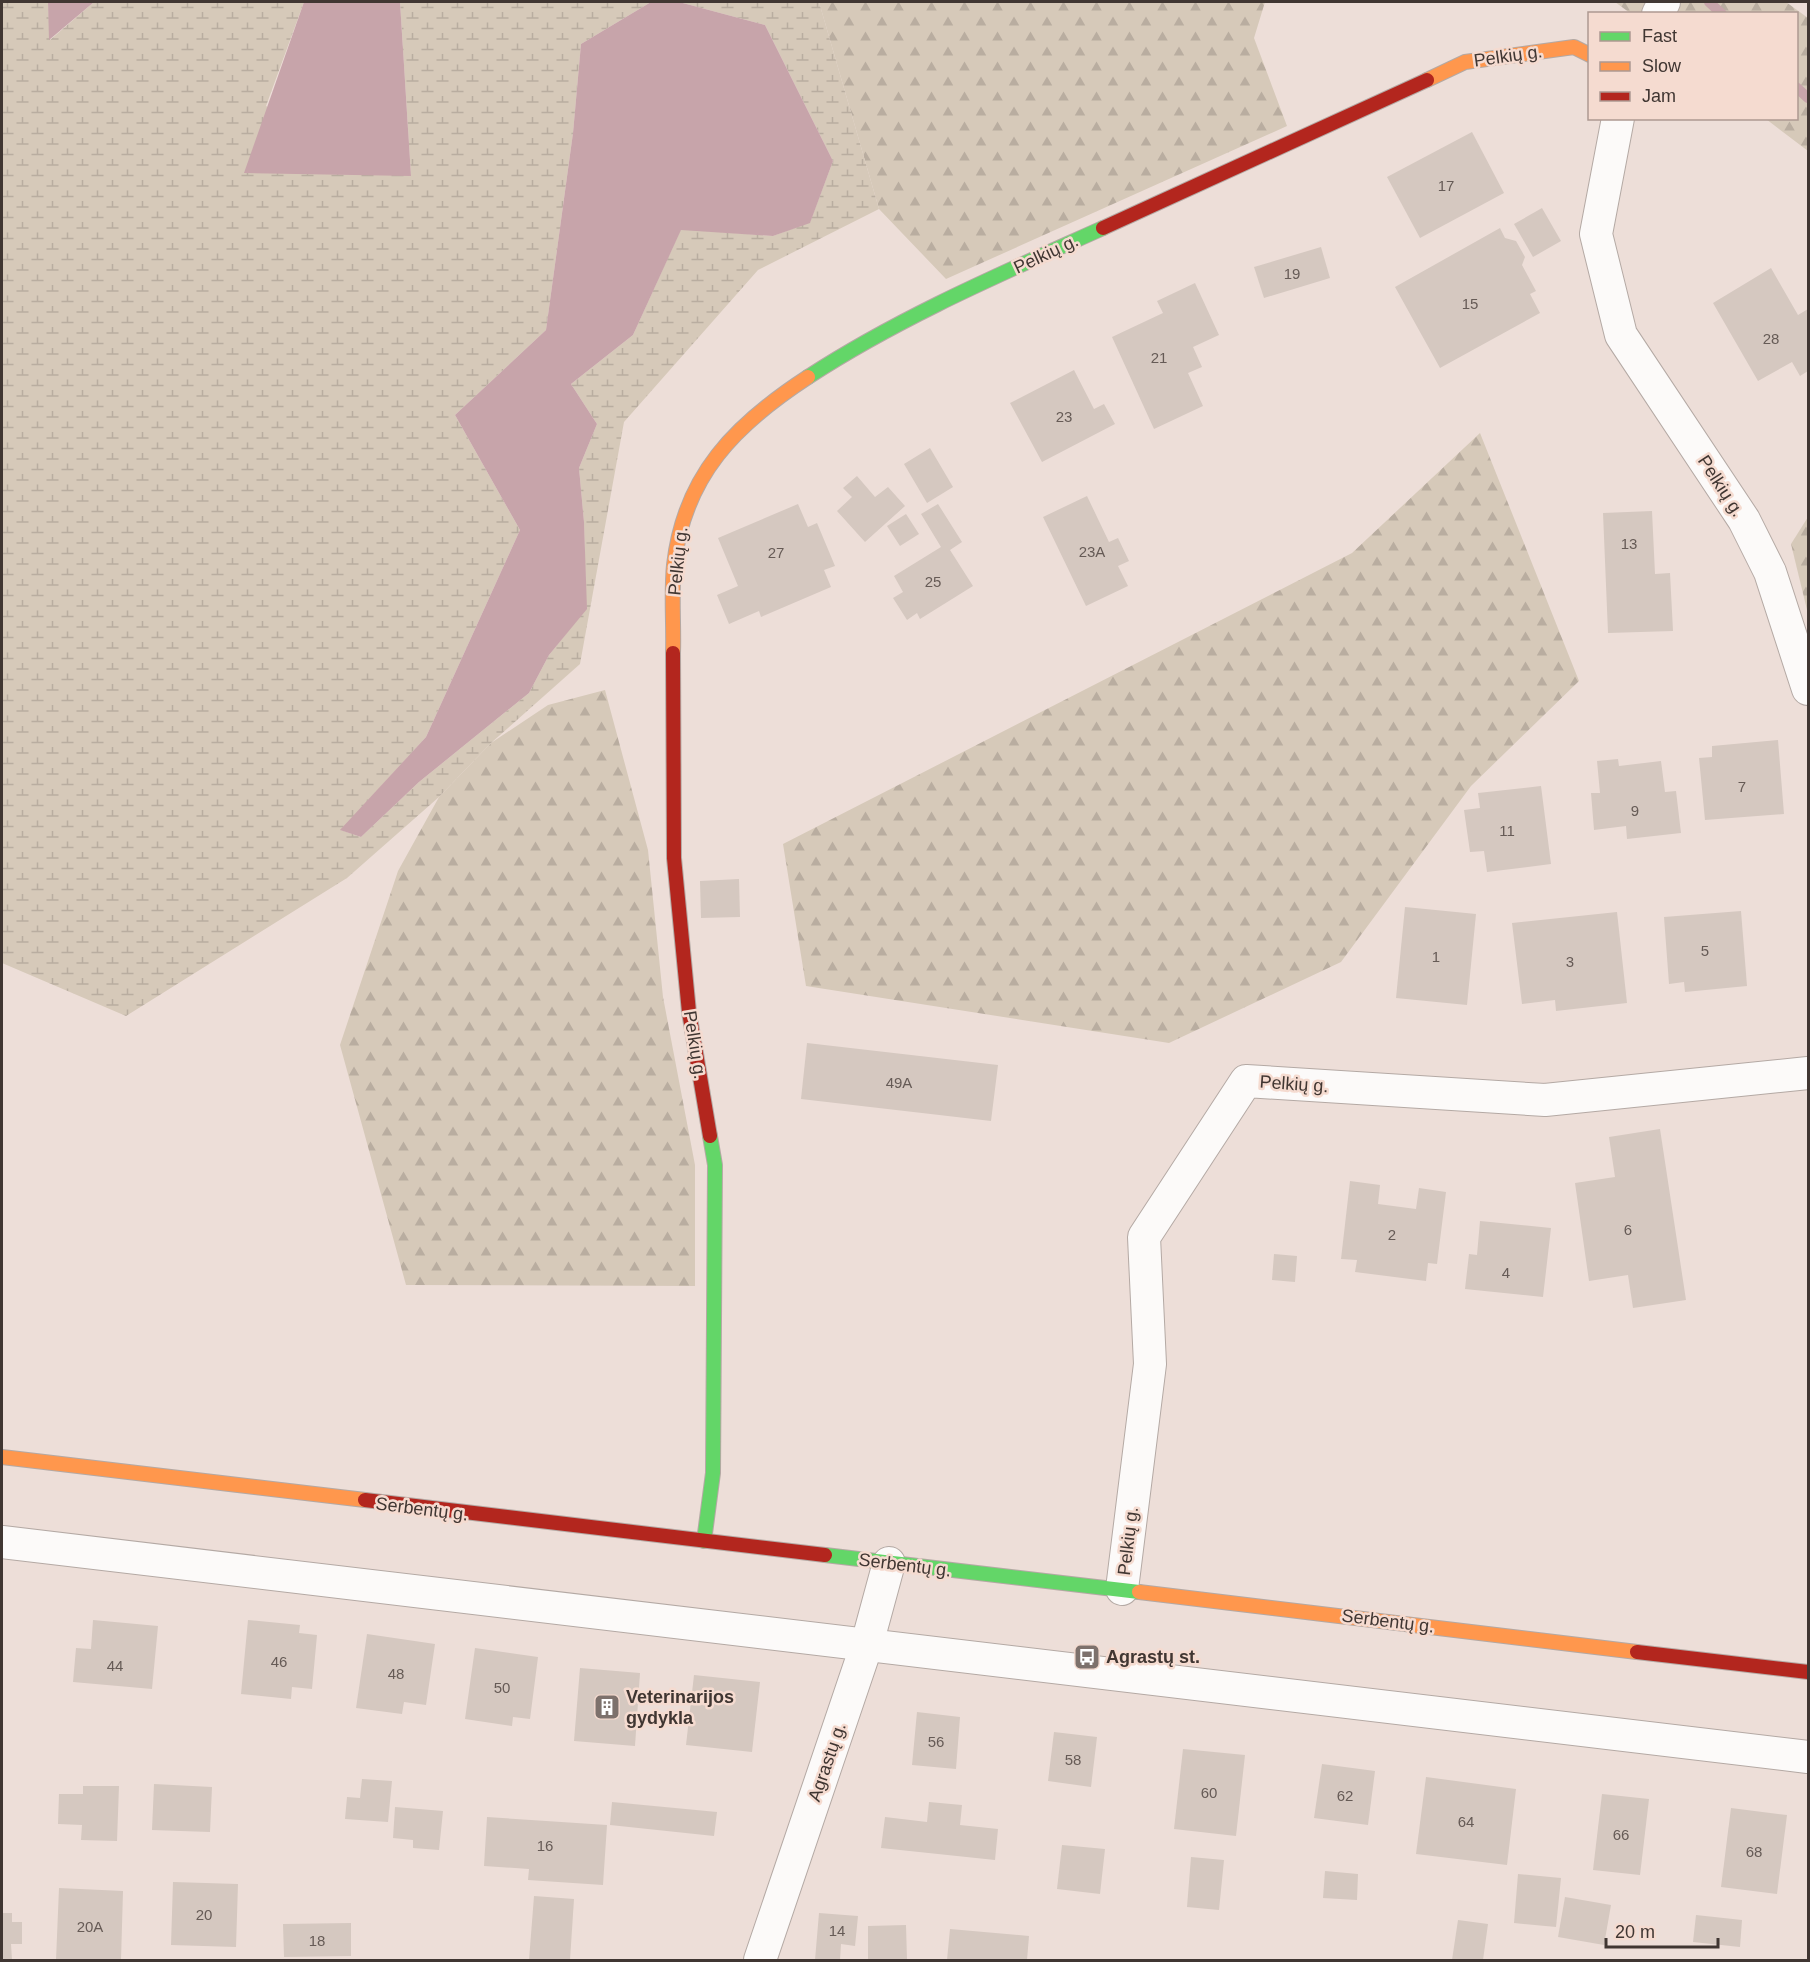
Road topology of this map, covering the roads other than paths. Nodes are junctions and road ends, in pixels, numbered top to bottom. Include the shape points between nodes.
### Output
1 (1588, 54) edge
2 (1618, 120) edge
3 (1809, 689) edge
4 (1809, 1074) edge
5 (2, 1457) edge
6 (704, 1541) junction
7 (2, 1542) edge
8 (889, 1563) junction
9 (1122, 1588) junction
10 (867, 1644) junction
11 (1809, 1672) edge
12 (1809, 1757) edge
13 (760, 1960) edge

1 - 6 street, Pelkių g. via 1574,47 1465,62 965,291 832,361 772,401 734,434 705,472 682,520 674,566 673,708 674,858 689,1012 715,1165 713,1473
2 - 3 street, Pelkių g. via 1596,234 1621,335 1743,520 1770,572
4 - 9 street, Pelkių g. via 1545,1100 1246,1081 1144,1237 1150,1364
5 - 6 street, Serbentų g.
6 - 8 street, Serbentų g.
7 - 10 street
8 - 9 street, Serbentų g.
8 - 10 street, Agrastų g.
9 - 11 street, Serbentų g.
10 - 12 street
10 - 13 street, Agrastų g.

